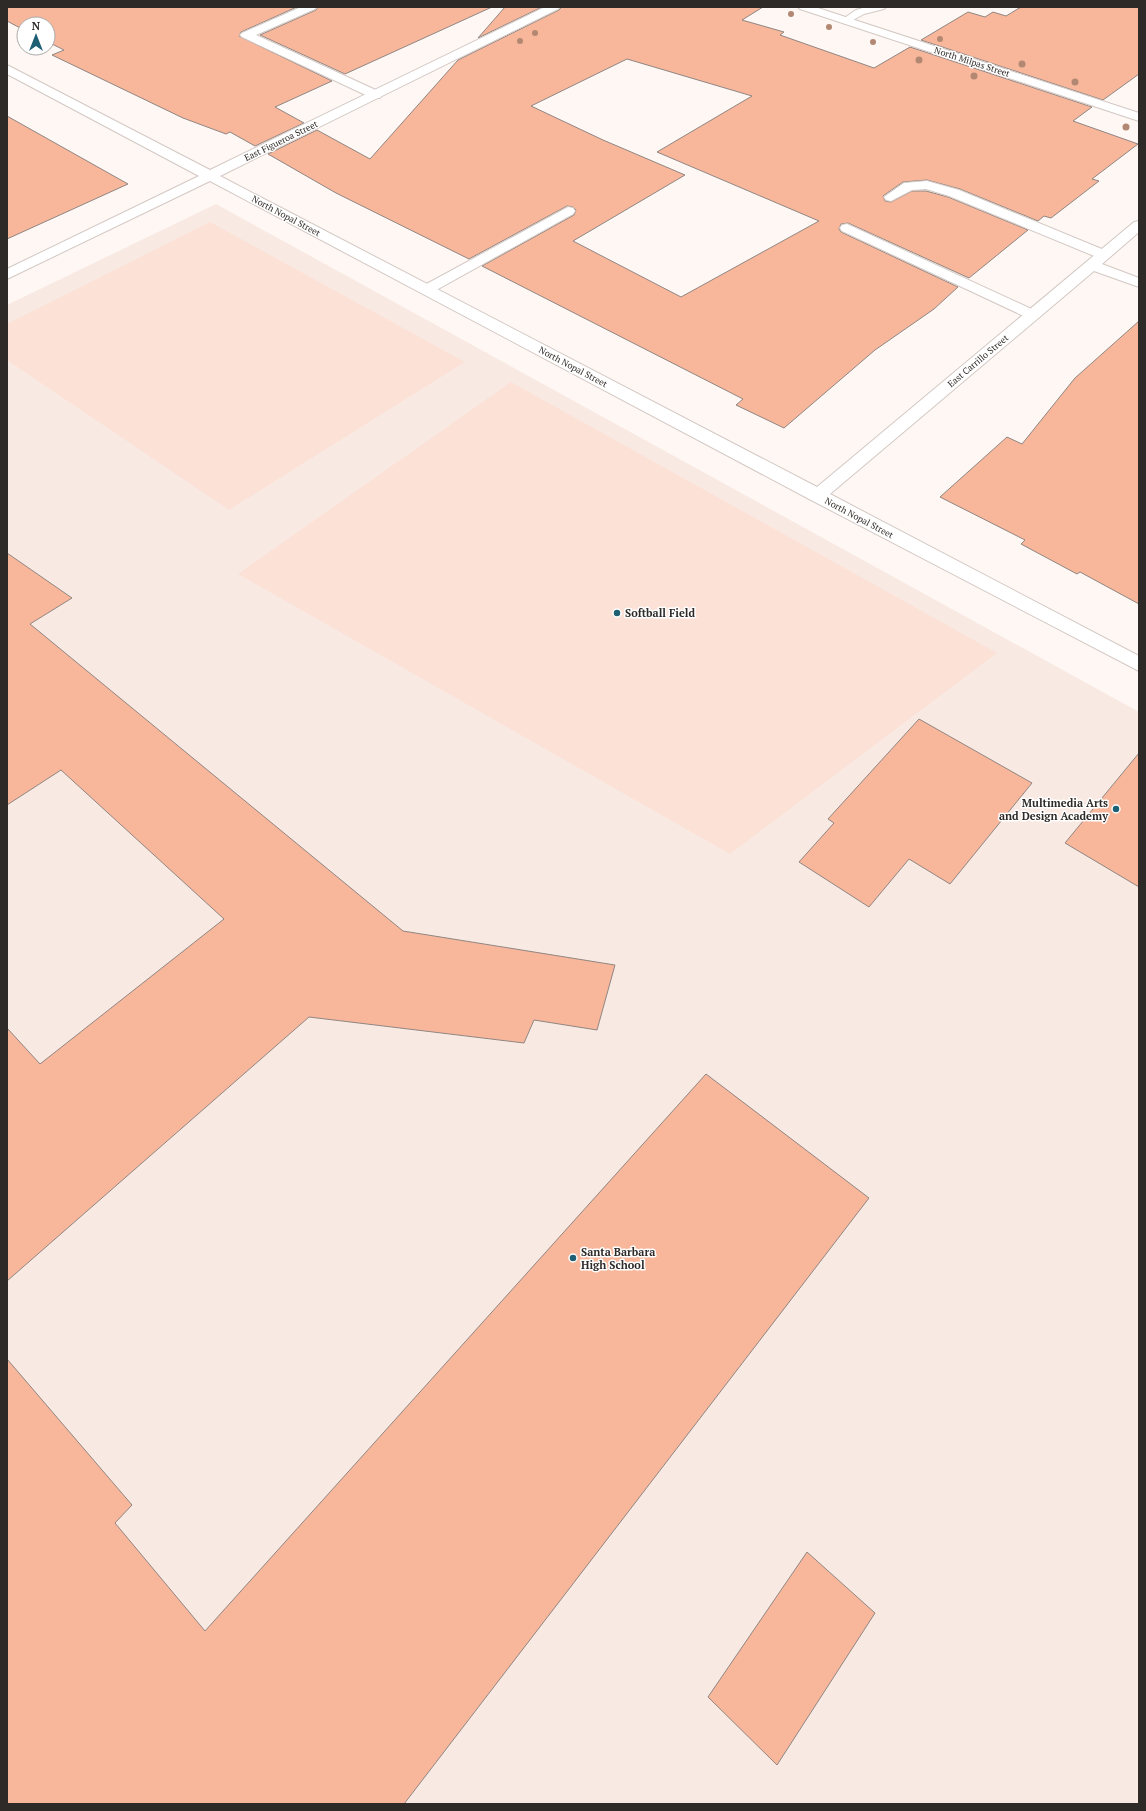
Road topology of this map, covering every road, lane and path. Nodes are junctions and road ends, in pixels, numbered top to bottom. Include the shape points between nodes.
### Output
1 (311, 7) edge
2 (554, 7) edge
3 (804, 7) edge
4 (880, 7) edge
5 (846, 21) junction
6 (7, 70) edge
7 (376, 95) junction
8 (1139, 117) edge
9 (209, 176) junction
10 (891, 197) dead end
11 (568, 211) dead end
12 (1139, 225) edge
13 (847, 228) dead end
14 (1104, 255) junction
15 (1092, 265) junction
16 (7, 275) edge
17 (1139, 283) edge
18 (426, 290) junction
19 (1033, 315) junction
20 (818, 496) junction
21 (1139, 664) edge

1 - 7 street via 246,35
2 - 7 street, East Figueroa Street
3 - 5 street, North Milpas Street
4 - 5 street via 860,12
5 - 8 street, North Milpas Street
6 - 9 street, North Nopal Street
7 - 9 street, East Figueroa Street
9 - 16 street, East Figueroa Street
9 - 18 street, North Nopal Street
10 - 14 street via 909,186 927,186 954,193
11 - 18 street
12 - 14 street, East Carrillo Street
13 - 19 street
14 - 15 street, East Carrillo Street
15 - 17 street
15 - 19 street, East Carrillo Street
18 - 20 street, North Nopal Street
19 - 20 street, East Carrillo Street
20 - 21 street, North Nopal Street

